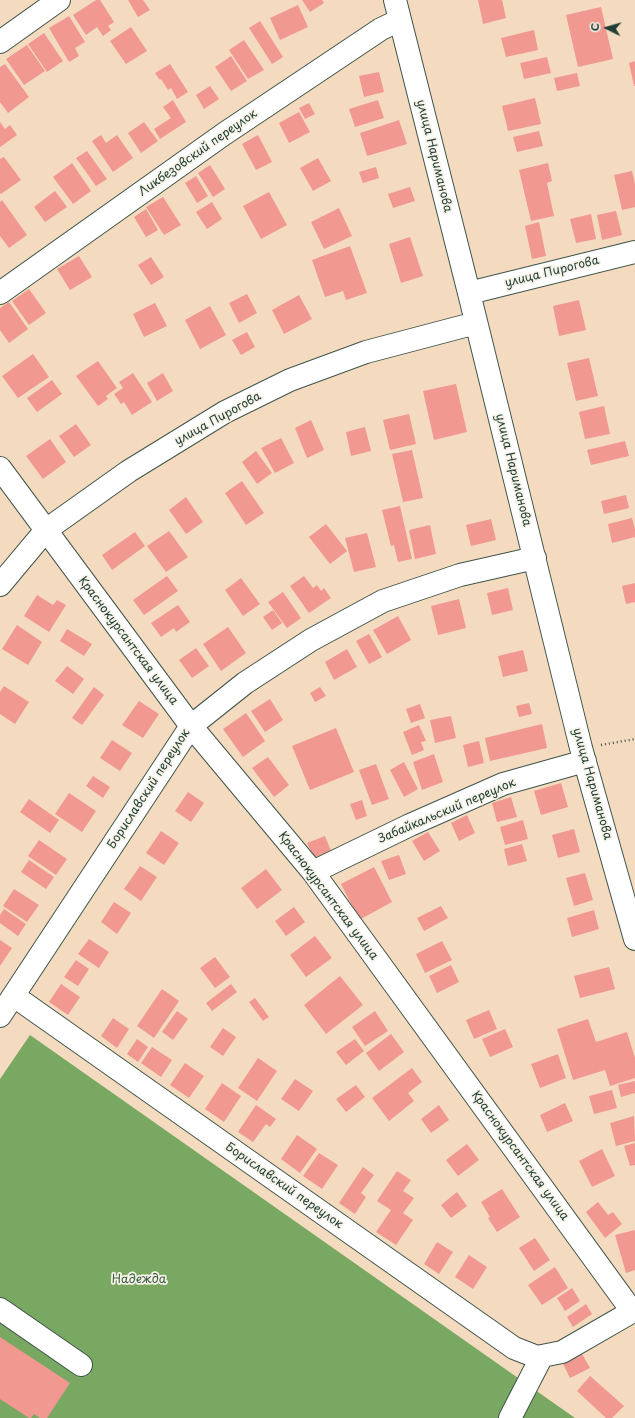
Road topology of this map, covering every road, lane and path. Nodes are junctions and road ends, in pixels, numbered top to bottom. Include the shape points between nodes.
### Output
1 (59, 0) edge
2 (397, 10) edge
3 (0, 42) edge
4 (635, 252) edge
5 (0, 293) edge
6 (470, 293) junction
7 (476, 323) junction
8 (0, 468) edge
9 (46, 530) junction
10 (535, 558) junction
11 (0, 585) edge
12 (191, 726) junction
13 (635, 739) edge
14 (583, 755) junction
15 (313, 872) junction
16 (635, 939) edge
17 (14, 996) junction
18 (0, 1016) edge
19 (0, 1309) edge
20 (634, 1310) edge
21 (552, 1354) junction
22 (81, 1365) dead end
23 (510, 1418) edge

1 - 3 street
2 - 5 street, Ликбезовский переулок via 381,29 224,134
2 - 6 street, улица Нариманова
4 - 6 street, улица Пирогова
6 - 7 street, улица Нариманова
7 - 9 street, улица Пирогова via 366,352 290,380 225,412 129,471
7 - 10 street, улица Нариманова
8 - 9 street, Краснокурсантская улица
9 - 11 street, улица Пирогова
9 - 12 street, Краснокурсантская улица
10 - 12 street, Бориславский переулок via 460,575 383,601 311,640 245,683
10 - 14 street, улица Нариманова
12 - 15 street, Краснокурсантская улица
12 - 17 street, Бориславский переулок
13 - 14 path
14 - 15 street, Забайкальский переулок via 503,784
14 - 16 street, улица Нариманова
15 - 20 street, Краснокурсантская улица
17 - 18 street, Бориславский переулок
17 - 21 street, Бориславский переулок via 514,1348 537,1357
19 - 22 street
20 - 21 street
21 - 23 street

